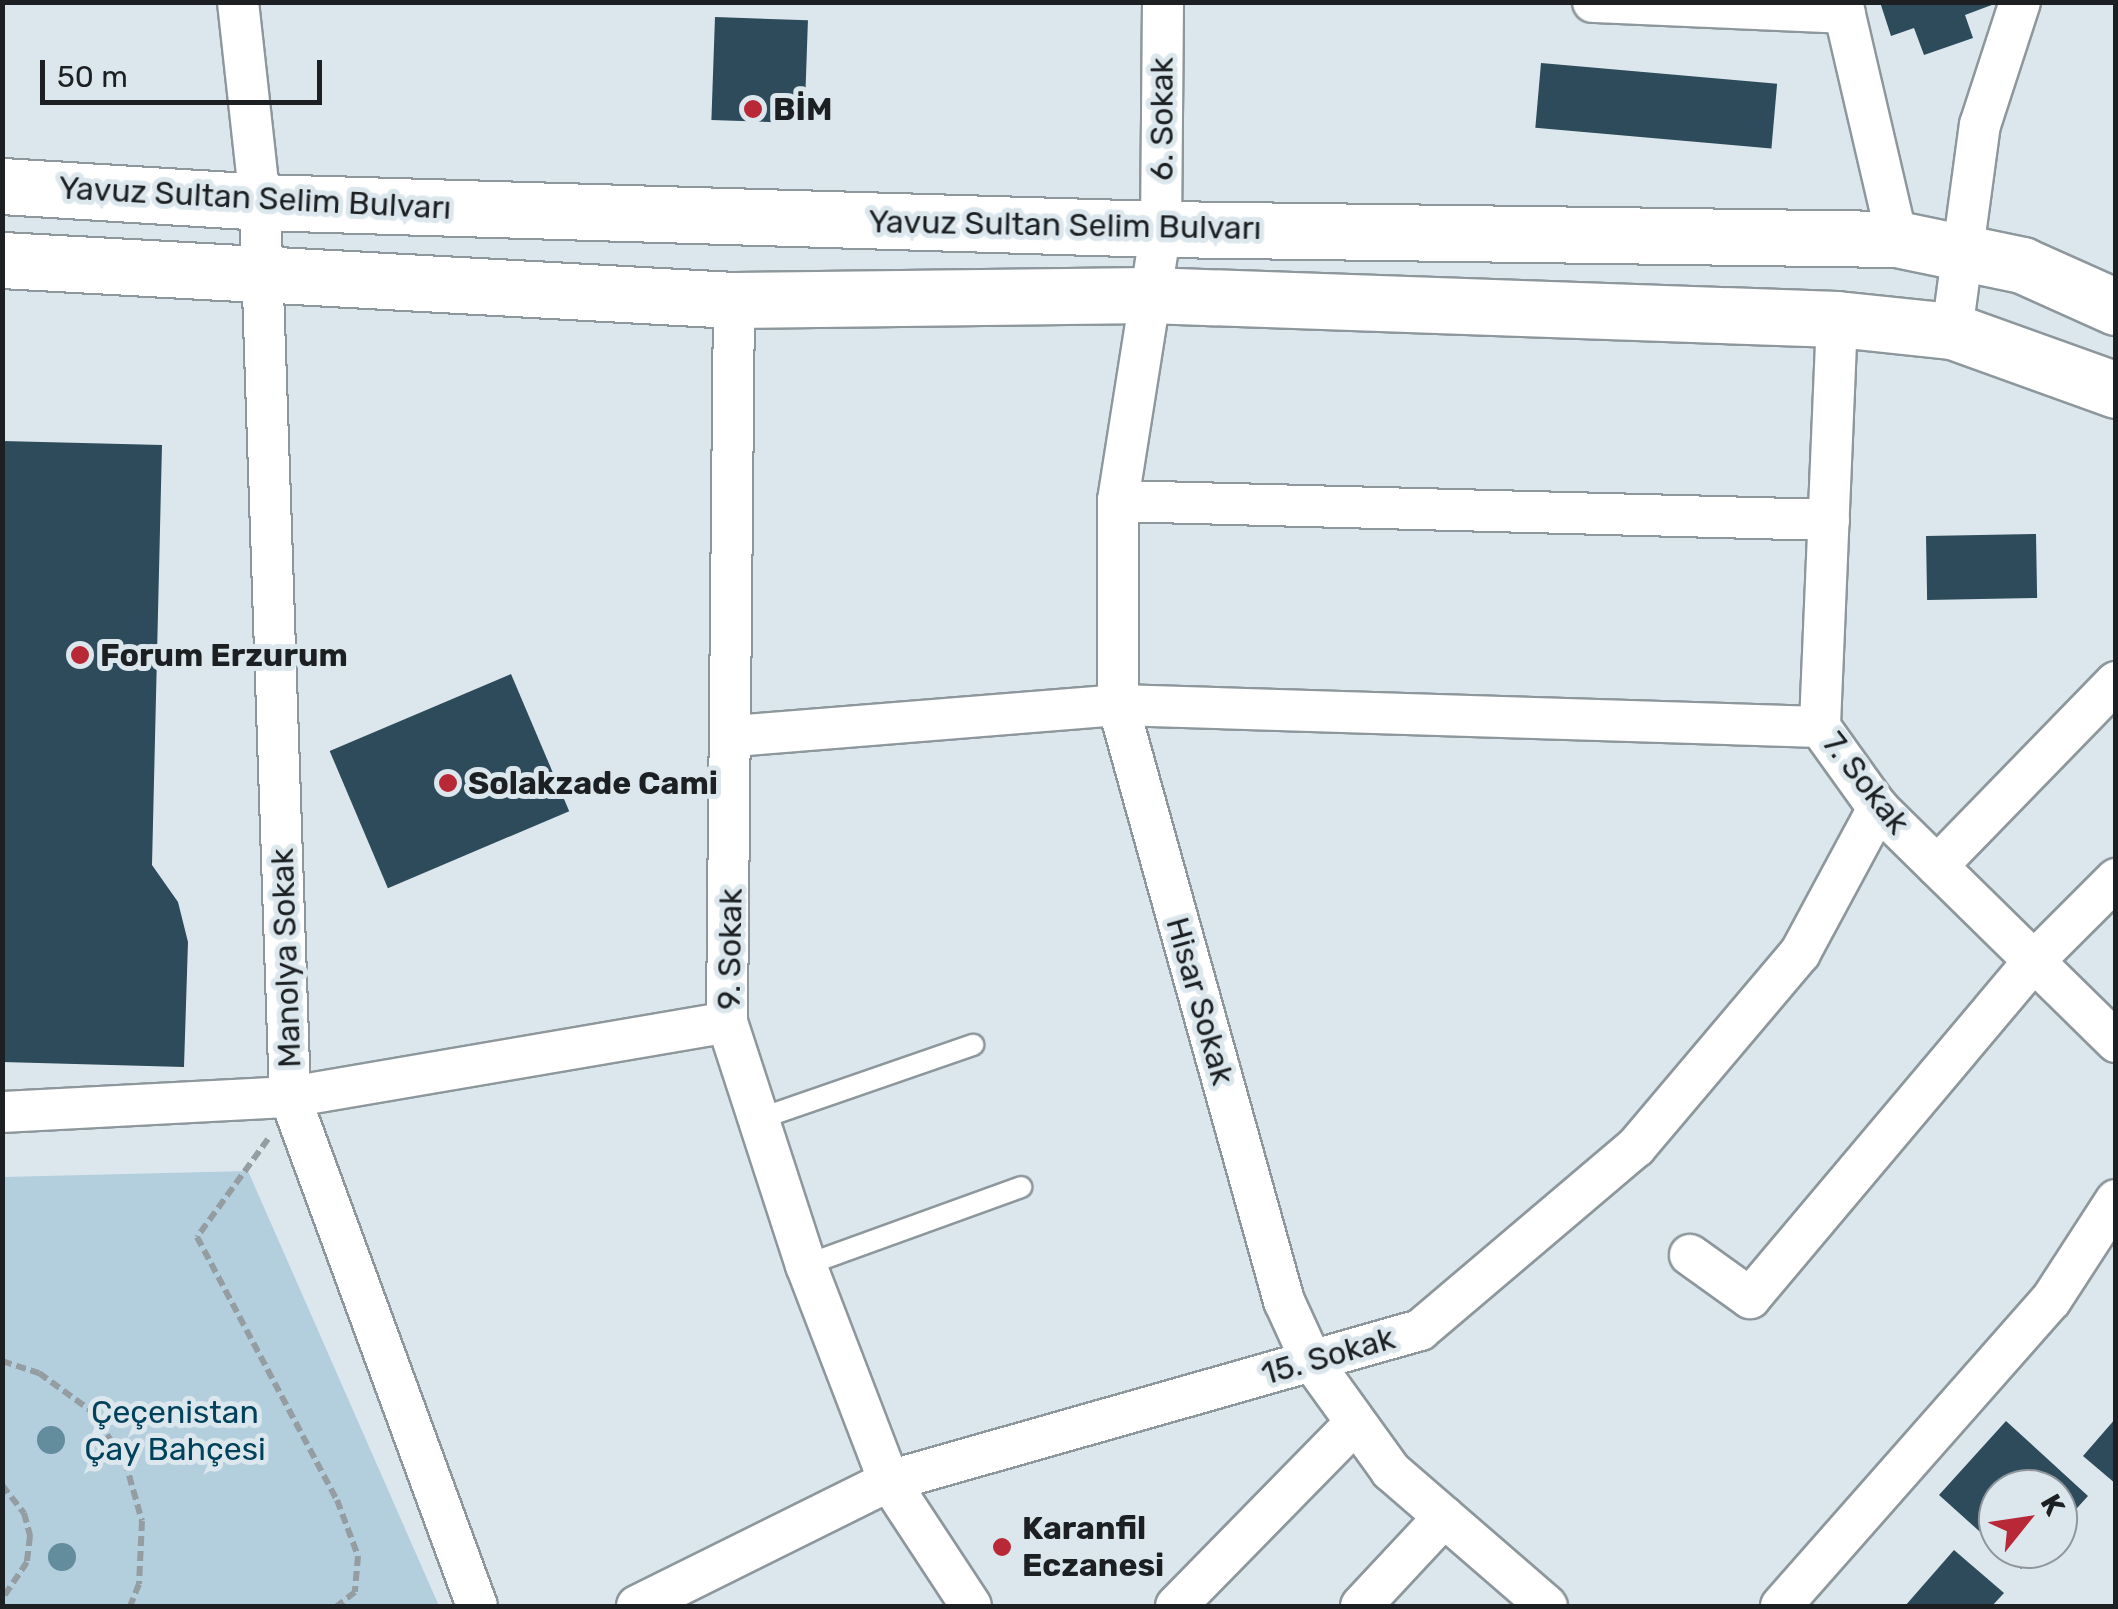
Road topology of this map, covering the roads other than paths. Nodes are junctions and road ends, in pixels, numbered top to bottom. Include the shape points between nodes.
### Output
1 (238, 2) edge
2 (1163, 2) edge
3 (1592, 2) edge
4 (2020, 2) edge
5 (1844, 8) edge
6 (2, 186) edge
7 (260, 202) junction
8 (1161, 229) junction
9 (1897, 239) junction
10 (1960, 248) junction
11 (2, 260) edge
12 (264, 276) junction
13 (1148, 295) junction
14 (734, 300) junction
15 (2116, 307) edge
16 (1837, 319) junction
17 (1952, 332) junction
18 (2116, 390) edge
19 (1118, 501) junction
20 (1829, 520) junction
21 (2115, 685) edge
22 (1118, 705) junction
23 (1820, 727) junction
24 (734, 736) junction
25 (1878, 808) junction
26 (1937, 866) junction
27 (2116, 879) edge
28 (2034, 961) junction
29 (728, 1022) junction
30 (2116, 1042) edge
31 (973, 1045) dead end
32 (293, 1104) junction
33 (2, 1112) edge
34 (756, 1120) junction
35 (1021, 1187) dead end
36 (2116, 1200) edge
37 (1690, 1255) dead end
38 (806, 1265) junction
39 (1312, 1360) junction
40 (1352, 1426) junction
41 (889, 1481) junction
42 (1444, 1517) junction
43 (477, 1606) edge
44 (637, 1606) edge
45 (971, 1606) edge
46 (1176, 1606) edge
47 (1361, 1606) edge
48 (1547, 1606) edge
49 (1782, 1606) edge

1 - 7 street, Manolya Sokak
2 - 8 street, 6. Sokak
3 - 5 street
4 - 10 street via 1980,125
5 - 9 street
6 - 7 main road, Yavuz Sultan Selim Bulvarı
7 - 8 main road, Yavuz Sultan Selim Bulvarı
7 - 12 street, Manolya Sokak
8 - 9 main road, Yavuz Sultan Selim Bulvarı
8 - 13 street, 6. Sokak
9 - 10 main road, Yavuz Sultan Selim Bulvarı
10 - 15 main road, Yavuz Sultan Selim Bulvarı via 2022,264
10 - 17 street
11 - 12 main road
12 - 14 main road
12 - 32 street, Manolya Sokak
13 - 14 main road
13 - 16 main road
13 - 19 street, Hisar Sokak
14 - 24 street, 9. Sokak
16 - 17 main road
16 - 20 street, 7. Sokak
17 - 18 main road
19 - 20 street
19 - 22 street, Hisar Sokak
20 - 23 street, 7. Sokak
21 - 26 street
22 - 23 street
22 - 24 street
22 - 39 street, Hisar Sokak via 1284,1301
23 - 25 street, 7. Sokak
24 - 29 street, 9. Sokak
25 - 26 street, 7. Sokak
25 - 39 street, 15. Sokak via 1800,953 1636,1147 1420,1330
26 - 28 street, 7. Sokak
27 - 28 street
28 - 30 street, 7. Sokak
28 - 37 street via 1750,1298
29 - 32 street
29 - 34 street, 9. Sokak
31 - 34 lane
32 - 33 street
32 - 43 street, Manolya Sokak
34 - 38 street, 9. Sokak
35 - 38 lane
36 - 49 street via 2052,1300
38 - 41 street, 9. Sokak
39 - 40 street, Hisar Sokak
39 - 41 street, 15. Sokak
40 - 42 street, Hisar Sokak
40 - 46 street
41 - 44 street, 15. Sokak
41 - 45 street, 9. Sokak
42 - 47 street
42 - 48 street, Hisar Sokak

